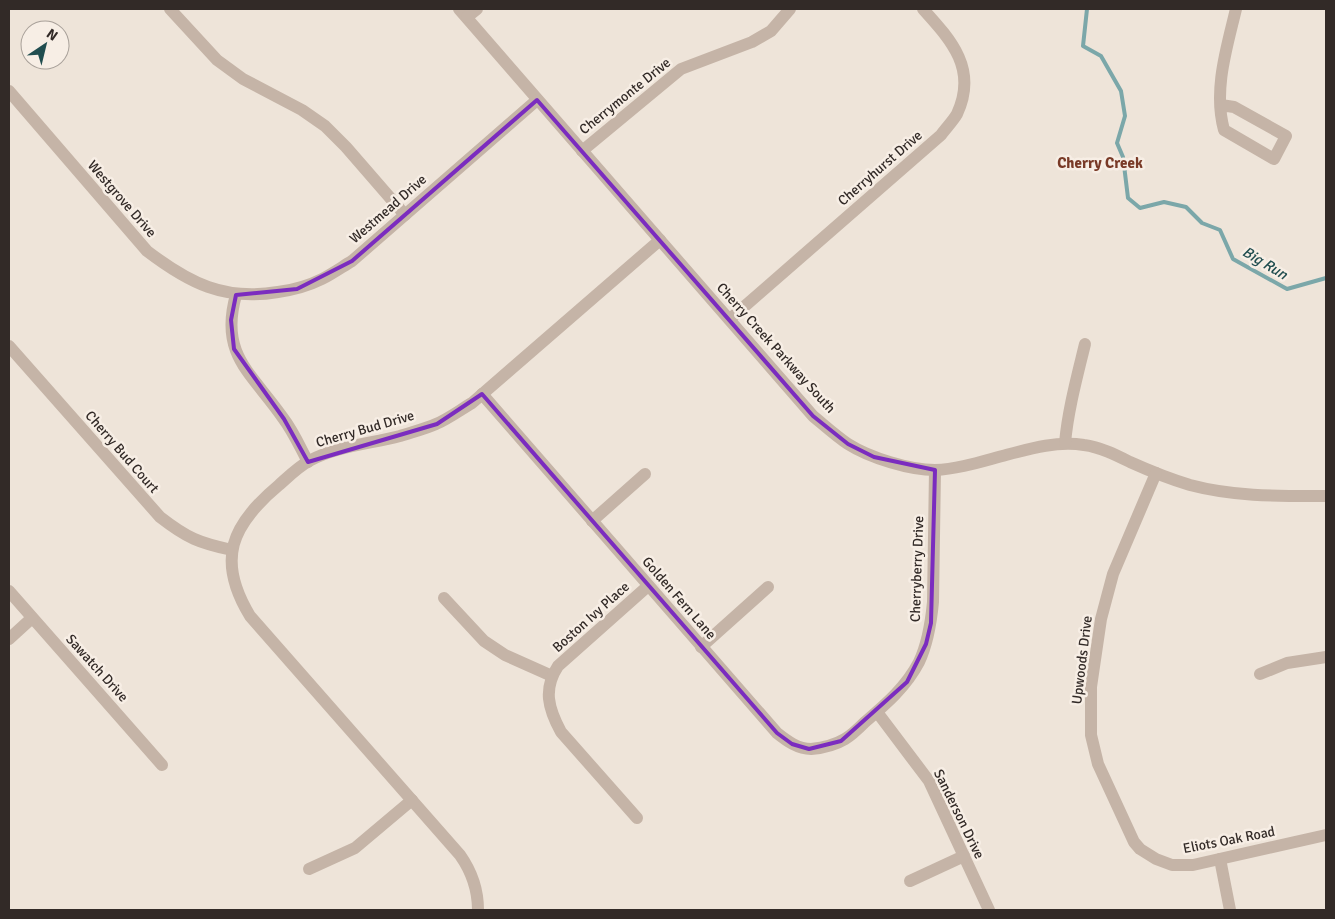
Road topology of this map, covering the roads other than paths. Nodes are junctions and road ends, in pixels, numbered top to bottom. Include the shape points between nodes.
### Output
1 (170, 9) edge
2 (790, 9) edge
3 (923, 9) edge
4 (1236, 9) edge
5 (467, 12) edge
6 (9, 91) edge
7 (537, 100) junction
8 (1221, 106) junction
9 (582, 151) junction
10 (405, 215) junction
11 (660, 240) junction
12 (236, 295) junction
13 (730, 319) junction
14 (1085, 344) dead end
15 (9, 346) edge
16 (482, 394) junction
17 (1065, 443) junction
18 (308, 462) junction
19 (934, 470) junction
20 (1156, 473) junction
21 (645, 474) dead end
22 (1326, 496) edge
23 (592, 521) junction
24 (232, 550) junction
25 (648, 586) junction
26 (768, 587) dead end
27 (9, 591) edge
28 (444, 598) dead end
29 (32, 618) junction
30 (9, 639) edge
31 (702, 647) junction
32 (1326, 657) edge
33 (1260, 674) dead end
34 (552, 676) junction
35 (877, 712) junction
36 (162, 765) dead end
37 (412, 800) junction
38 (637, 818) dead end
39 (1326, 834) edge
40 (1140, 849) joint
41 (964, 856) junction
42 (1220, 859) junction
43 (309, 869) dead end
44 (910, 881) dead end
45 (478, 910) edge
46 (989, 910) edge
47 (1230, 910) edge

1 - 10 street via 217,60 243,79 325,126
2 - 9 street, Cherrymonte Drive via 771,31 752,42 681,69
3 - 13 street, Cherryhurst Drive via 947,36 962,61 965,90 956,115 940,135
4 - 8 street via 1222,68
5 - 7 street, Cherry Creek Parkway South
6 - 12 street, Westgrove Drive via 147,251 188,280
7 - 9 street, Cherry Creek Parkway South
7 - 10 street, Westmead Drive
8 - 8 street via 1224,130 1274,159 1286,136 1234,107
9 - 11 street, Cherry Creek Parkway South
10 - 12 street, Westmead Drive via 352,261 322,279 297,289
11 - 13 street, Cherry Creek Parkway South
11 - 16 street, Cherry Bud Drive
12 - 18 street via 231,320 234,349 240,362 284,419
13 - 19 street, Cherry Creek Parkway South via 813,416 848,444 874,457
14 - 17 street
15 - 24 street, Cherry Bud Court via 160,517 181,534 204,544
16 - 18 street, Cherry Bud Drive via 437,424 325,454
16 - 23 street, Golden Fern Lane
17 - 19 street, Cherry Creek Parkway South
17 - 20 street, Cherry Creek Parkway South via 1087,445
18 - 24 street, Cherry Bud Drive via 255,506 241,526
19 - 35 street, Cherryberry Drive via 934,602 928,637 907,682
20 - 22 street, Cherry Creek Parkway South via 1191,485 1228,492
20 - 40 street, Upwoods Drive via 1113,574 1100,619 1091,687 1091,735 1098,764
21 - 23 street
23 - 25 street, Golden Fern Lane
24 - 37 street, Cherry Bud Drive via 235,584 250,616
25 - 31 street, Golden Fern Lane
25 - 34 street, Boston Ivy Place via 558,666
26 - 31 street
27 - 29 street, Sawatch Drive
28 - 34 street via 484,641 505,655
29 - 30 street
29 - 36 street, Sawatch Drive
31 - 35 street, Golden Fern Lane via 777,733 792,744 809,749 826,747 845,739
32 - 33 street via 1287,663
34 - 38 street via 549,700 561,732
35 - 41 street, Sanderson Drive via 929,781
37 - 43 street via 356,848
37 - 45 street, Cherry Bud Drive via 468,866 474,880
39 - 42 street, Eliots Oak Road
40 - 42 street, Eliots Oak Road via 1156,860 1172,865 1193,865
41 - 44 street
41 - 46 street, Sanderson Drive
42 - 47 street

